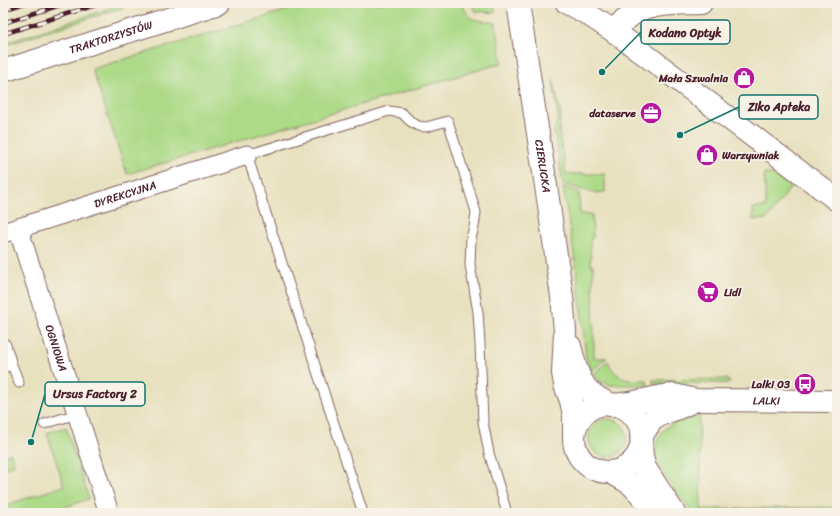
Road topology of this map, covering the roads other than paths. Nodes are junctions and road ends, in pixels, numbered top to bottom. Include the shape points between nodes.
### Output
1 (219, 3) edge
2 (518, 3) edge
3 (567, 3) edge
4 (701, 3) edge
5 (615, 32) junction
6 (3, 71) edge
7 (247, 155) junction
8 (837, 200) edge
9 (11, 231) edge
10 (565, 330) junction
11 (3, 342) edge
12 (12, 365) junction
13 (3, 368) edge
14 (19, 383) dead end
15 (696, 400) junction
16 (837, 400) edge
17 (612, 405) junction
18 (78, 414) junction
19 (44, 424) dead end
20 (574, 432) junction
21 (641, 441) junction
22 (610, 472) junction
23 (109, 513) edge
24 (363, 513) edge
25 (507, 513) edge
26 (662, 513) edge
27 (674, 513) edge

1 - 6 street, TRAKTORZYSTÓW
2 - 10 street, CIERLICKA
3 - 5 street
4 - 5 street via 668,4 648,8 626,19
5 - 8 street
7 - 9 street, DYREKCYJNA
7 - 24 lane
7 - 25 lane via 389,111 402,113 422,127 448,121 476,212 471,238 470,265 478,312 483,422 489,453
9 - 18 street, OGNIOWA
10 - 17 street, CIERLICKA via 583,384 592,393
10 - 20 street, CIERLICKA via 563,373 573,409
11 - 12 lane
12 - 13 lane
12 - 14 lane
15 - 16 street, LALKI
15 - 17 street, LALKI via 674,395
15 - 21 street, LALKI via 652,420
17 - 20 street via 598,406 587,412
17 - 21 street via 632,414 639,425
18 - 19 lane
18 - 23 street, OGNIOWA
20 - 22 street via 578,456 590,467
21 - 22 street via 639,452 632,462 622,469
21 - 27 street via 645,468
22 - 26 street via 632,485

